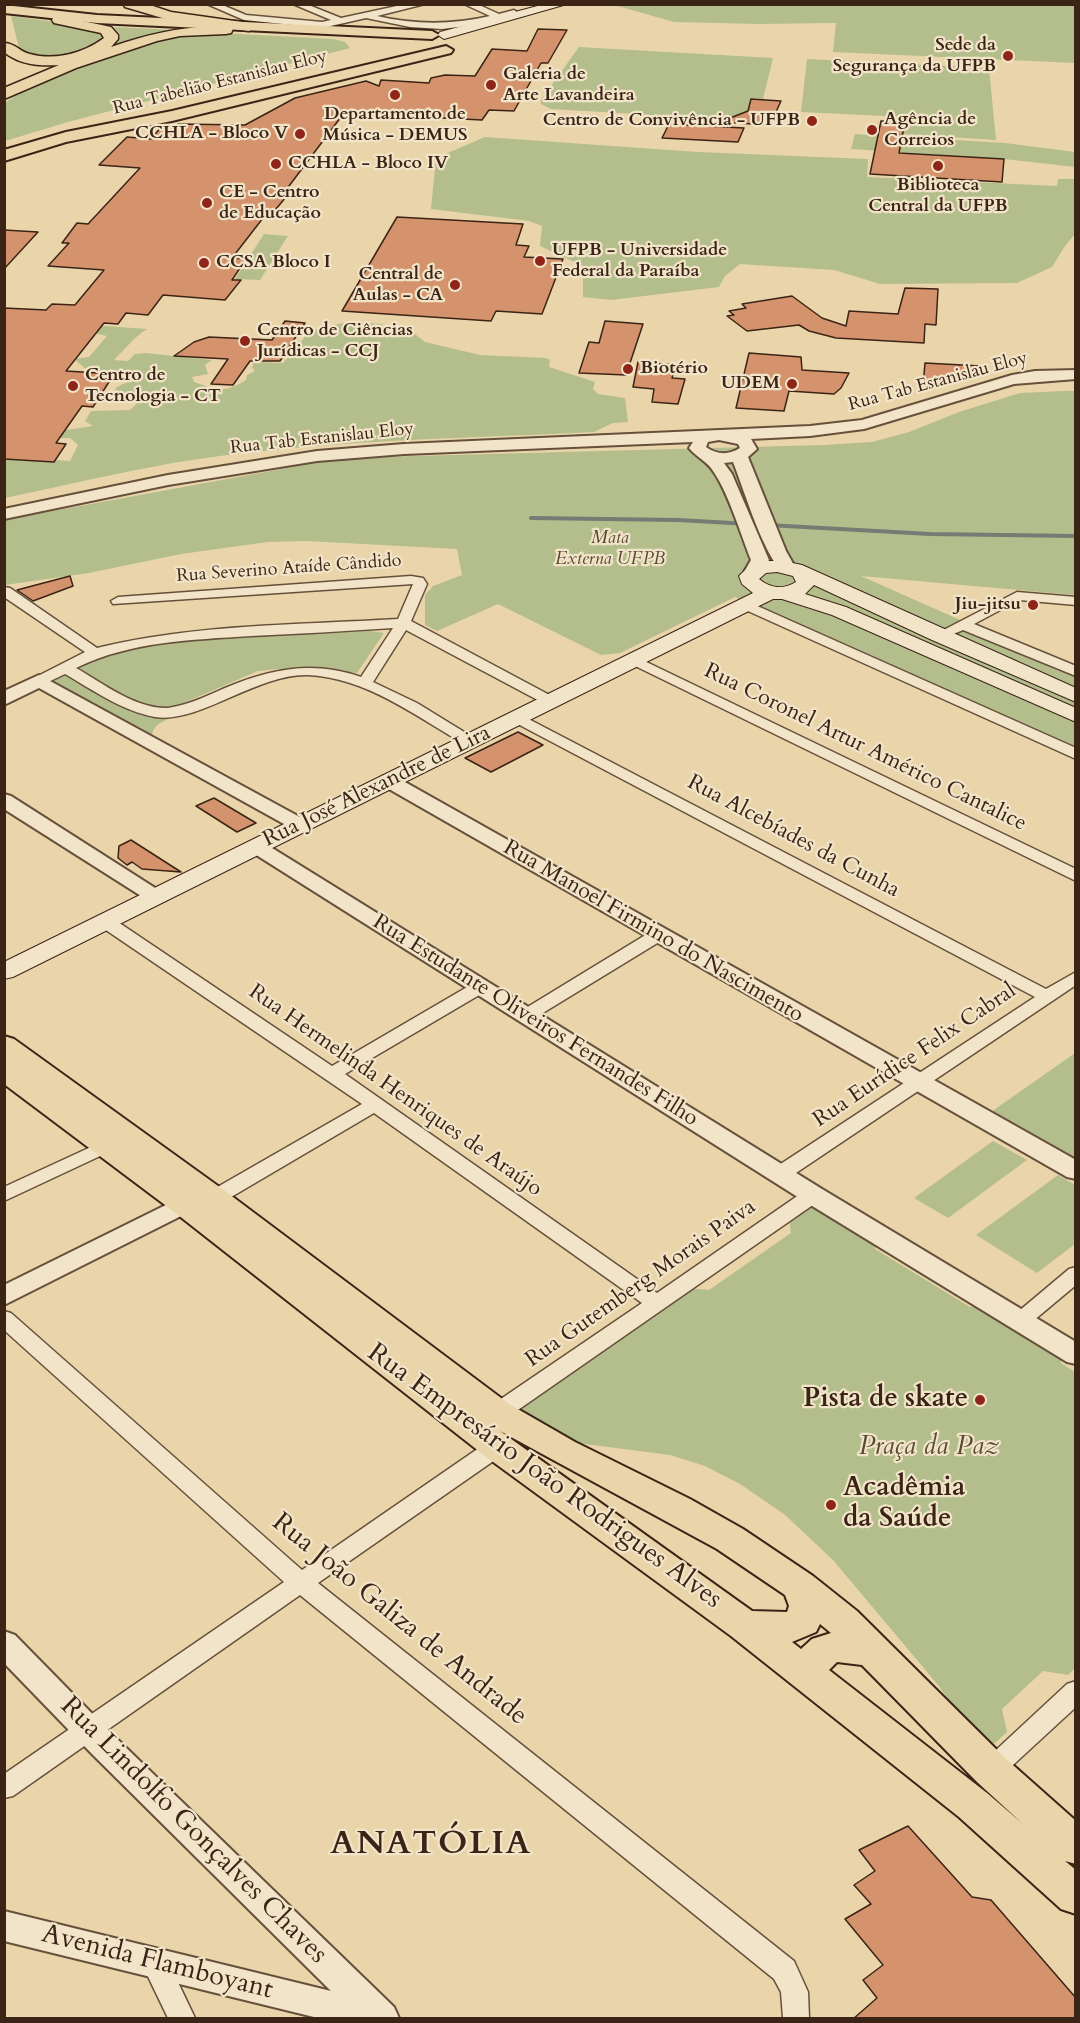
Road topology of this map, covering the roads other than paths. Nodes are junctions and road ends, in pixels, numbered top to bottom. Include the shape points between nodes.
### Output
1 (112, 4) edge
2 (130, 4) edge
3 (211, 4) edge
4 (297, 4) edge
5 (421, 4) edge
6 (468, 4) edge
7 (547, 4) edge
8 (561, 4) edge
9 (577, 4) edge
10 (4, 11) edge
11 (499, 17) junction
12 (61, 18) junction
13 (249, 27) junction
14 (341, 28) junction
15 (226, 30) junction
16 (366, 30) junction
17 (6, 40) edge
18 (441, 40) junction
19 (410, 44) junction
20 (463, 44) joint
21 (6, 64) dead end
22 (308, 67) dead end
23 (4, 94) edge
24 (149, 105) dead end
25 (4, 147) edge
26 (4, 156) edge
27 (1076, 374) edge
28 (810, 431) junction
29 (719, 436) junction
30 (648, 437) junction
31 (697, 445) junction
32 (744, 451) junction
33 (710, 456) junction
34 (4, 514) edge
35 (788, 564) junction
36 (757, 585) junction
37 (5, 591) edge
38 (118, 601) dead end
39 (1076, 602) edge
40 (403, 623) junction
41 (962, 624) junction
42 (939, 636) junction
43 (95, 653) junction
44 (634, 660) junction
45 (65, 668) junction
46 (1076, 672) edge
47 (39, 681) junction
48 (365, 682) junction
49 (1067, 692) edge
50 (4, 699) edge
51 (1039, 700) junction
52 (552, 702) junction
53 (1076, 716) edge
54 (517, 718) junction
55 (469, 741) junction
56 (1076, 754) edge
57 (389, 781) junction
58 (4, 800) edge
59 (300, 825) junction
60 (257, 847) junction
61 (1076, 876) edge
62 (156, 897) junction
63 (106, 922) junction
64 (658, 935) junction
65 (4, 972) edge
66 (1076, 977) edge
67 (480, 987) junction
68 (1047, 996) junction
69 (527, 1016) junction
70 (4, 1045) edge
71 (4, 1069) edge
72 (332, 1074) junction
73 (916, 1083) junction
74 (375, 1104) junction
75 (106, 1146) junction
76 (1076, 1172) edge
77 (780, 1174) junction
78 (4, 1195) edge
79 (813, 1195) junction
80 (199, 1201) junction
81 (1076, 1274) edge
82 (4, 1296) edge
83 (656, 1302) junction
84 (4, 1318) edge
85 (1020, 1321) junction
86 (1076, 1354) edge
87 (497, 1430) junction
88 (301, 1584) junction
89 (800, 1586) junction
90 (744, 1625) junction
91 (4, 1643) edge
92 (872, 1652) junction
93 (806, 1674) junction
94 (1076, 1691) edge
95 (88, 1731) junction
96 (991, 1770) junction
97 (4, 1788) edge
98 (1076, 1847) edge
99 (1076, 1896) edge
100 (4, 1926) edge
101 (154, 1962) junction
102 (182, 2019) edge
103 (381, 2019) edge
104 (796, 2019) edge

1 - 12 highway via 110,9 98,13
2 - 13 highway via 169,16
3 - 14 street via 265,21
4 - 14 street
5 - 16 street
6 - 11 street
7 - 11 street
8 - 18 main road
9 - 20 main road
10 - 12 main road
11 - 16 street via 438,28 403,25
12 - 13 main road
12 - 15 main road
12 - 17 highway via 106,30 111,39 87,53 51,60 23,58
13 - 16 main road
14 - 15 main road
14 - 16 street via 352,19
14 - 16 main road via 361,42
14 - 19 main road
15 - 23 highway via 154,37 71,65
16 - 18 main road
17 - 21 highway
18 - 19 main road via 415,38
18 - 19 main road via 421,50
18 - 20 main road
18 - 26 main road, Rua Tabelião Estanislau Eloy via 401,59
19 - 22 main road, Rua Tabelião Estanislau Eloy
24 - 25 main road, Rua Tabelião Estanislau Eloy
27 - 28 street, Rua Tab Estanislau Eloy via 1012,380 864,424
28 - 29 street, Rua Tab Estanislau Eloy
28 - 32 street, Rua Tab Estanislau Eloy via 762,440
29 - 30 street, Rua Tab Estanislau Eloy
29 - 31 street via 702,439
29 - 32 street via 744,440
30 - 31 street, Rua Tab Estanislau Eloy
30 - 34 street, Rua Tab Estanislau Eloy via 317,456 168,480
31 - 33 street via 699,451
32 - 33 street, Rua Tab Estanislau Eloy via 725,458
32 - 35 street via 746,474
33 - 36 street via 724,474
35 - 36 main road, Rua José Alexandre de Lira via 767,567
35 - 36 main road via 806,582 804,586
35 - 42 main road
36 - 44 main road, Rua José Alexandre de Lira
36 - 51 main road via 839,610
36 - 56 street
37 - 43 street
38 - 40 street, Rua Severino Ataíde Cândido via 418,581
39 - 41 street via 1017,596
40 - 43 street via 186,636
40 - 48 street, Rua Severino Ataíde Cândido
40 - 52 street
41 - 42 street
41 - 46 street
42 - 49 main road
43 - 45 street
44 - 52 main road, Rua José Alexandre de Lira
44 - 61 street, Rua Coronel Artur Américo Cantalice
45 - 47 street
45 - 48 street via 142,709 161,713 188,708 260,679 292,672 338,674
47 - 50 street
47 - 59 street
48 - 55 street
49 - 51 street
51 - 53 main road
52 - 54 main road, Rua José Alexandre de Lira
54 - 55 main road, Rua José Alexandre de Lira
54 - 68 street, Rua Alcebíades da Cunha
55 - 57 main road, Rua José Alexandre de Lira
57 - 59 main road, Rua José Alexandre de Lira
57 - 64 street, Rua Manoel Firmino do Nascimento
58 - 62 street
59 - 60 main road, Rua José Alexandre de Lira
60 - 62 main road, Rua José Alexandre de Lira
60 - 67 street, Rua Estudante Oliveiros Fernandes Filho
62 - 63 main road, Rua José Alexandre de Lira
63 - 65 main road, Rua José Alexandre de Lira
63 - 72 street, Rua Hermelinda Henriques de Araújo
64 - 69 street
64 - 73 street, Rua Manoel Firmino do Nascimento
66 - 68 street, Rua Eurídice Felix Cabral
67 - 69 street, Rua Estudante Oliveiros Fernandes Filho
67 - 72 street
68 - 73 street, Rua Eurídice Felix Cabral
69 - 77 street, Rua Estudante Oliveiros Fernandes Filho
70 - 80 main road, Rua Empresário João Rodrigues Alves
71 - 75 main road, Rua Empresário João Rodrigues Alves
72 - 74 street, Rua Hermelinda Henriques de Araújo
73 - 76 street, Rua Manoel Firmino do Nascimento
73 - 77 street, Rua Eurídice Felix Cabral
74 - 80 street
74 - 83 street, Rua Hermelinda Henriques de Araújo
75 - 78 street
75 - 80 main road, Rua Empresário João Rodrigues Alves
77 - 79 street, Rua Estudante Oliveiros Fernandes Filho
79 - 83 street, Rua Gutemberg Morais Paiva
79 - 85 street, Rua Estudante Oliveiros Fernandes Filho
80 - 82 street
80 - 87 main road, Rua Empresário João Rodrigues Alves
81 - 85 street
83 - 87 street, Rua Gutemberg Morais Paiva
84 - 88 street, Rua João Galiza de Andrade
85 - 86 street, Rua Estudante Oliveiros Fernandes Filho
87 - 88 street, Rua Gutemberg Morais Paiva
87 - 89 main road, Rua Empresário João Rodrigues Alves via 563,1451 721,1534
87 - 90 main road, Rua Empresário João Rodrigues Alves
88 - 95 street, Rua Gutemberg Morais Paiva
88 - 104 street, Rua João Galiza de Andrade via 784,1970 797,2000
89 - 90 main road via 808,1606 803,1621 788,1628
89 - 92 main road, Rua Empresário João Rodrigues Alves via 844,1622
90 - 93 main road, Rua Empresário João Rodrigues Alves
91 - 95 street, Rua Lindolfo Gonçalves Chaves
92 - 93 main road via 845,1646 823,1650
92 - 96 main road, Rua Empresário João Rodrigues Alves
93 - 99 main road, Rua Empresário João Rodrigues Alves via 973,1805
94 - 96 street
95 - 97 street, Rua Gutemberg Morais Paiva
95 - 103 street, Rua Lindolfo Gonçalves Chaves
96 - 98 main road, Rua Empresário João Rodrigues Alves
100 - 101 street, Avenida Flamboyant
101 - 102 street
101 - 103 street, Avenida Flamboyant

